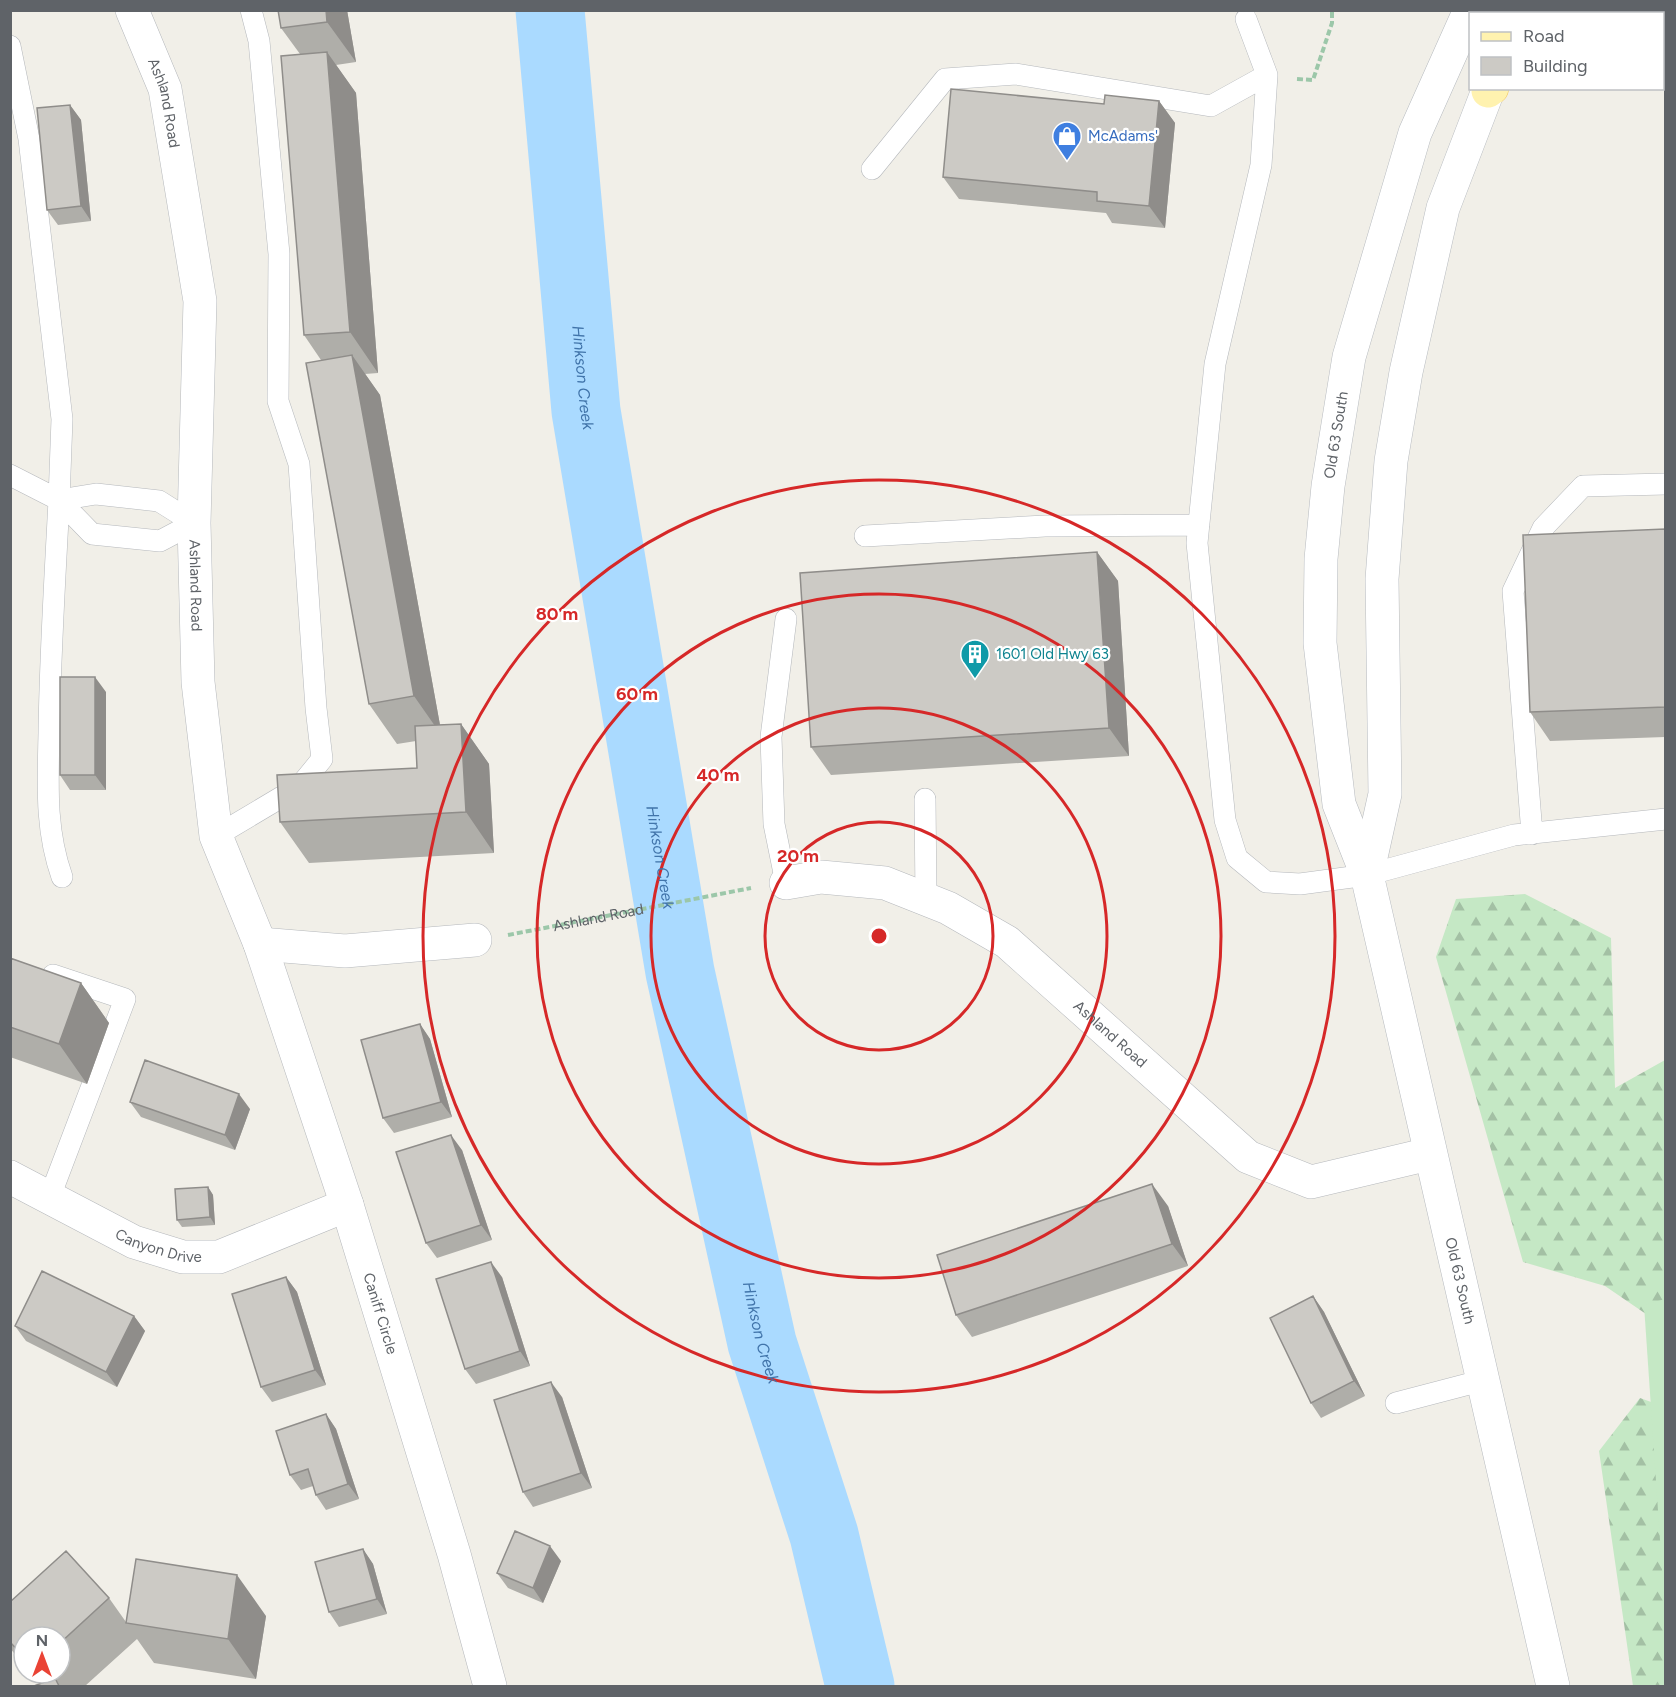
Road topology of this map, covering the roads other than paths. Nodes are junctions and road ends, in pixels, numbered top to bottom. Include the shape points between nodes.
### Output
1 (132, 10) edge
2 (251, 10) edge
3 (1469, 12) edge
4 (1246, 18) dead end
5 (10, 46) edge
6 (1267, 75) junction
7 (1489, 90) edge
8 (872, 169) dead end
9 (10, 475) edge
10 (1665, 484) edge
11 (59, 500) junction
12 (194, 523) junction
13 (1199, 525) junction
14 (865, 536) dead end
15 (786, 619) dead end
16 (925, 799) dead end
17 (1665, 819) edge
18 (1532, 834) junction
19 (216, 836) junction
20 (1366, 875) junction
21 (62, 877) dead end
22 (786, 883) joint
23 (926, 899) junction
24 (475, 940) dead end
25 (260, 944) junction
26 (35, 970) edge
27 (1429, 1154) junction
28 (10, 1178) edge
29 (49, 1199) junction
30 (347, 1205) junction
31 (1484, 1380) junction
32 (1396, 1403) dead end
33 (485, 1685) edge
34 (1553, 1686) edge

1 - 12 street, Ashland Road via 165,89 200,301
2 - 19 lane via 259,41 279,254 278,401 299,464 322,759 300,786
3 - 20 street, Old 63 South via 1415,133 1349,357 1328,486 1321,559 1320,643 1339,804
4 - 6 lane
5 - 11 lane via 29,139 62,419
6 - 8 lane via 1212,106 1016,74 945,79
6 - 13 lane via 1261,165 1215,364
7 - 20 street, Old 63 South via 1443,208 1406,372 1391,461 1382,579 1385,794
9 - 11 lane
10 - 18 lane via 1583,486 1543,528 1513,591
11 - 12 lane via 96,494 159,501
11 - 12 lane via 92,534 160,541
11 - 21 lane via 48,810 52,849
12 - 19 street, Ashland Road via 198,682
13 - 14 lane via 1045,526
13 - 20 lane via 1197,543 1225,820 1237,858 1266,882 1300,884
15 - 22 lane via 771,737 774,824
16 - 23 lane
17 - 18 lane
18 - 20 lane via 1514,835
19 - 25 street, Ashland Road
20 - 27 street, Old 63 South
22 - 23 street, Ashland Road via 821,877 885,883
23 - 27 street, Ashland Road via 1007,942 1248,1157 1311,1182
24 - 25 street via 345,951
25 - 30 street, Caniff Circle
26 - 29 lane via 125,999
27 - 31 street, Old 63 South
28 - 29 street, Canyon Drive
29 - 30 street, Canyon Drive via 134,1242 183,1257 219,1257
30 - 33 street, Caniff Circle via 454,1554
31 - 32 lane
31 - 34 street, Old 63 South

